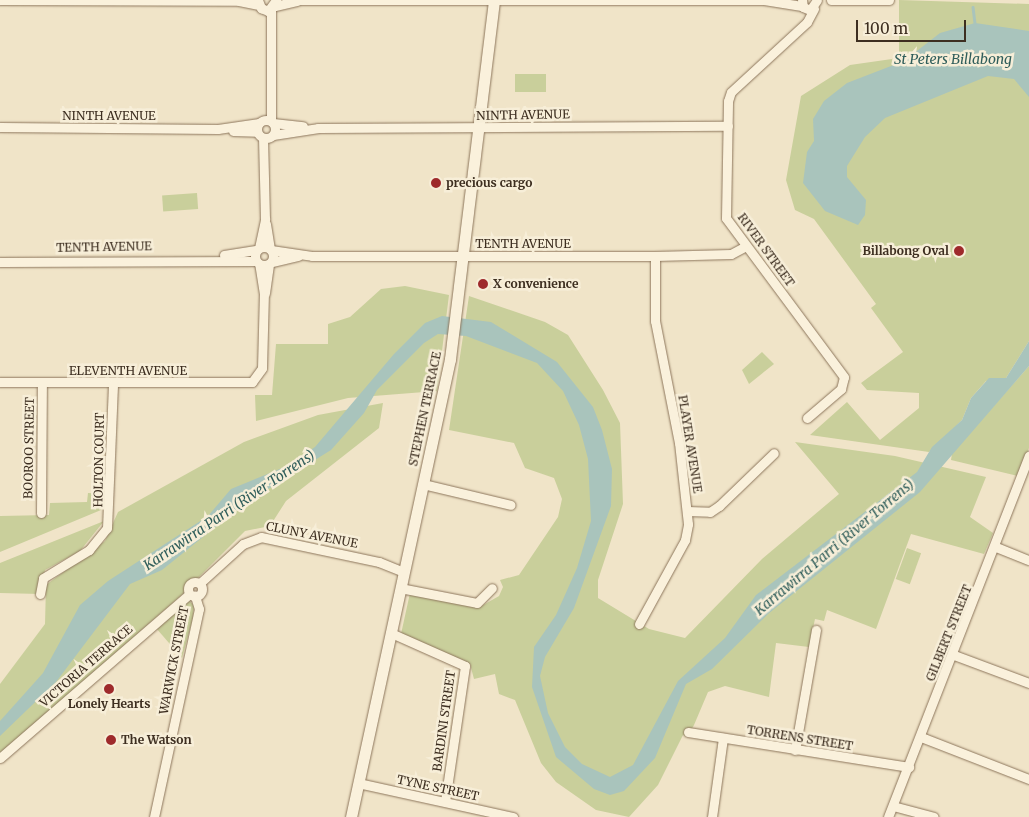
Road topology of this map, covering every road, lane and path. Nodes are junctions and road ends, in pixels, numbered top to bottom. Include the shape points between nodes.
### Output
1 (0, 0) edge
2 (295, 0) edge
3 (494, 0) edge
4 (831, 0) edge
5 (838, 0) edge
6 (889, 0) edge
7 (241, 1) edge
8 (808, 4) edge
9 (267, 5) edge
10 (728, 126) junction
11 (0, 127) edge
12 (479, 128) junction
13 (266, 129) junction
14 (265, 219) junction
15 (746, 246) junction
16 (258, 249) junction
17 (271, 250) junction
18 (298, 256) junction
19 (462, 256) junction
20 (655, 256) junction
21 (209, 258) junction
22 (0, 262) edge
23 (258, 263) junction
24 (270, 263) junction
25 (264, 294) junction
26 (0, 382) edge
27 (42, 383) junction
28 (113, 384) junction
29 (807, 418) dead end
30 (774, 453) dead end
31 (1028, 458) edge
32 (423, 484) junction
33 (511, 505) dead end
34 (687, 511) junction
35 (41, 513) dead end
36 (996, 547) junction
37 (1029, 560) edge
38 (404, 572) junction
39 (400, 588) junction
40 (492, 588) dead end
41 (40, 594) dead end
42 (192, 595) junction
43 (639, 624) dead end
44 (816, 630) dead end
45 (390, 633) junction
46 (954, 655) junction
47 (1029, 683) edge
48 (688, 732) dead end
49 (921, 737) junction
50 (723, 738) junction
51 (795, 750) junction
52 (0, 758) edge
53 (910, 767) junction
54 (1029, 779) edge
55 (358, 783) junction
56 (445, 802) junction
57 (893, 806) junction
58 (154, 817) edge
59 (351, 817) edge
60 (513, 817) edge
61 (712, 817) edge
62 (888, 817) edge
63 (934, 817) edge

1 - 7 street
2 - 3 street
2 - 9 street
3 - 8 street
3 - 12 main road, STEPHEN TERRACE
4 - 5 street
5 - 6 street
5 - 8 street
7 - 9 street
8 - 10 street, RIVER STREET via 797,30 729,94
9 - 13 street
10 - 12 street, NINTH AVENUE
10 - 15 street, RIVER STREET via 726,218
11 - 13 street, NINTH AVENUE
12 - 13 street, NINTH AVENUE
12 - 19 main road, STEPHEN TERRACE
13 - 14 street
14 - 16 street
14 - 17 street
15 - 20 street, TENTH AVENUE via 731,254
15 - 29 street, RIVER STREET via 844,377 844,386
16 - 17 street, TENTH AVENUE
16 - 21 street, TENTH AVENUE
16 - 23 street
17 - 18 street, TENTH AVENUE
17 - 24 street
18 - 19 street, TENTH AVENUE
18 - 24 street, TENTH AVENUE
19 - 20 street, TENTH AVENUE
19 - 32 main road, STEPHEN TERRACE via 438,422
20 - 34 street, PLAYER AVENUE via 655,321 679,443
21 - 22 street, TENTH AVENUE
21 - 23 street, TENTH AVENUE
23 - 24 street, TENTH AVENUE
23 - 25 street
24 - 25 street
25 - 28 street, ELEVENTH AVENUE via 262,368 255,380
26 - 27 street, ELEVENTH AVENUE
27 - 28 street, ELEVENTH AVENUE
27 - 35 street, BOOROO STREET
28 - 41 street, HOLTON COURT via 111,482 106,528 89,550 43,578
30 - 34 street via 710,512
31 - 36 street, GILBERT STREET
32 - 33 street
32 - 38 main road, STEPHEN TERRACE
34 - 43 street, PLAYER AVENUE via 685,540
36 - 37 street
36 - 46 street, GILBERT STREET
38 - 39 main road, STEPHEN TERRACE
38 - 42 street, CLUNY AVENUE via 379,562 262,537 243,544 200,582 190,583
39 - 40 street via 477,603
39 - 45 main road, STEPHEN TERRACE
42 - 52 street, VICTORIA TERRACE
42 - 58 street, WARWICK STREET via 199,609
44 - 51 street
45 - 55 main road, STEPHEN TERRACE
45 - 56 street, BARDINI STREET via 465,666
46 - 47 street
46 - 49 street, GILBERT STREET
48 - 50 street, TORRENS STREET
49 - 53 street, GILBERT STREET
49 - 54 street
50 - 51 street, TORRENS STREET
50 - 61 street
51 - 53 street, TORRENS STREET
53 - 57 street, GILBERT STREET
55 - 56 street, TYNE STREET
55 - 59 main road, STEPHEN TERRACE
56 - 60 street, TYNE STREET
57 - 62 street, GILBERT STREET
57 - 63 street

